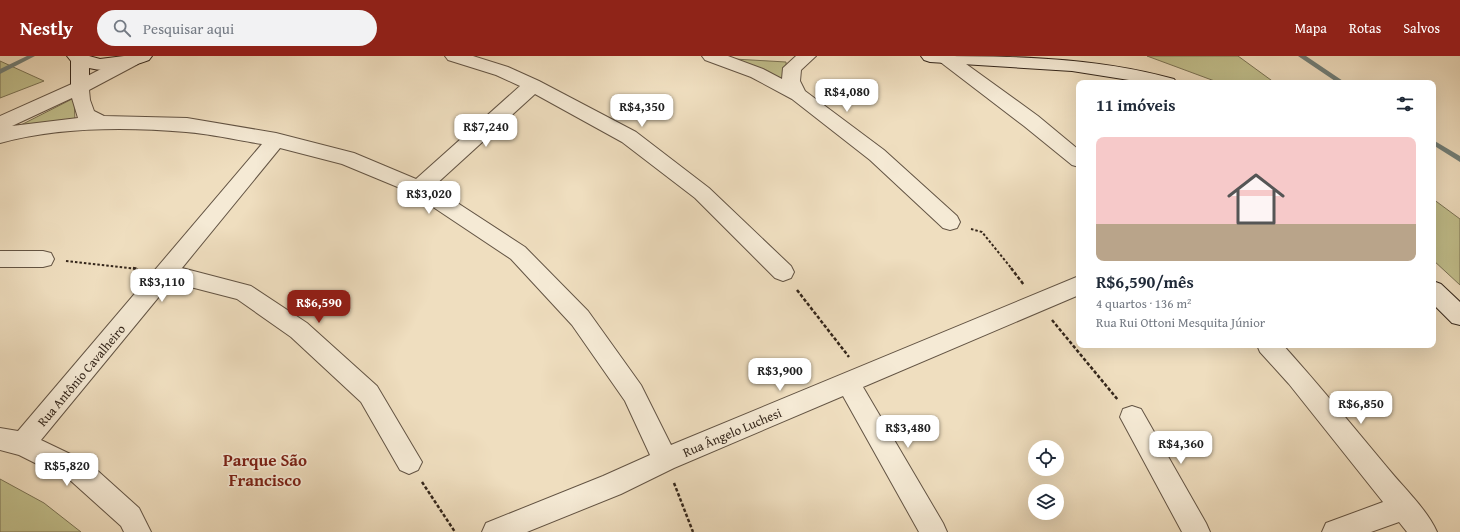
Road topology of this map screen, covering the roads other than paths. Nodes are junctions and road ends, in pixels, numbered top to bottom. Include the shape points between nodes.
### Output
1 (454, 56) edge
2 (711, 56) edge
3 (807, 56) edge
4 (938, 56) edge
5 (138, 57) edge
6 (78, 58) edge
7 (504, 64) edge
8 (1158, 80) edge
9 (533, 85) junction
10 (80, 87) junction
11 (798, 95) junction
12 (101, 122) junction
13 (0, 124) edge
14 (0, 136) edge
15 (276, 140) junction
16 (1076, 158) edge
17 (419, 188) junction
18 (950, 222) road end
19 (0, 259) edge
20 (43, 259) road end
21 (166, 272) junction
22 (783, 272) road end
23 (1076, 286) edge
24 (1436, 293) edge
25 (1460, 316) edge
26 (1271, 348) edge
27 (856, 379) junction
28 (1132, 417) road end
29 (12, 442) edge
30 (665, 460) junction
31 (409, 462) road end
32 (1404, 507) junction
33 (138, 532) edge
34 (496, 532) edge
35 (934, 532) edge
36 (1197, 532) edge
37 (1335, 532) edge
38 (1424, 532) edge

1 - 7 street
2 - 11 street via 757,73
3 - 11 street via 792,68 792,81
4 - 8 street via 1072,65 1142,75
4 - 16 street via 1031,121
5 - 6 street via 103,65
5 - 10 street
6 - 10 street
7 - 9 street
9 - 17 street
9 - 22 street via 629,137 702,193
10 - 12 street via 86,116
10 - 13 street
11 - 18 street via 877,155
12 - 14 street via 19,131
12 - 15 street via 187,125
15 - 17 street via 347,158
15 - 21 street, Rua Antônio Cavalheiro
17 - 30 street via 518,253 580,318 633,393
19 - 20 street
21 - 29 street, Rua Antônio Cavalheiro
21 - 31 street via 243,292 299,330 368,394
23 - 27 street, Rua Ângelo Luchesi
24 - 25 street
26 - 32 street
27 - 30 street, Rua Ângelo Luchesi
27 - 35 street
28 - 36 street
29 - 33 street via 80,472 130,517
30 - 34 street, Rua Ângelo Luchesi via 612,485
32 - 37 street
32 - 38 street

